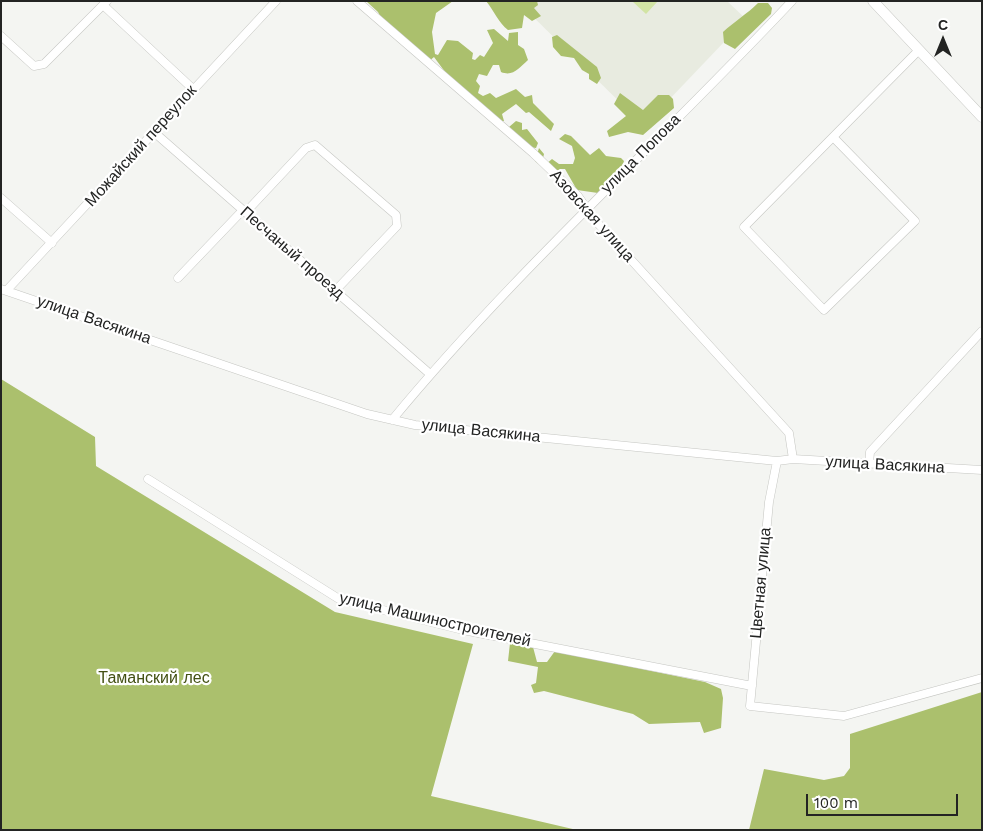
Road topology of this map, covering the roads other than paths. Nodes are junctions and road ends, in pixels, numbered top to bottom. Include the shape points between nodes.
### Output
1 (276, 1) edge
2 (358, 1) edge
3 (792, 1) edge
4 (873, 1) edge
5 (105, 3) edge
6 (1, 36) edge
7 (919, 50) junction
8 (193, 89) junction
9 (982, 117) edge
10 (155, 132) junction
11 (834, 138) junction
12 (1, 198) edge
13 (588, 208) junction
14 (244, 211) junction
15 (52, 243) junction
16 (178, 278) dead end
17 (4, 289) edge
18 (335, 291) junction
19 (982, 331) edge
20 (430, 374) junction
21 (392, 420) junction
22 (793, 459) junction
23 (777, 461) junction
24 (869, 464) junction
25 (982, 470) edge
26 (148, 479) dead end
27 (982, 678) edge
28 (752, 686) junction

1 - 8 street, Можайский переулок
2 - 13 street, Азовская улица via 533,153
3 - 13 street, улица Попова
4 - 7 street
5 - 6 street via 44,64 34,66
5 - 8 street
7 - 9 street
7 - 11 street
8 - 10 street, Можайский переулок
10 - 14 street, Песчаный проезд
10 - 15 street, Можайский переулок
11 - 11 street via 744,227 824,310 915,222
12 - 15 street
13 - 20 street, улица Попова
13 - 22 street, Азовская улица via 593,218 789,433
14 - 16 street
14 - 18 street, Песчаный проезд
14 - 18 street via 306,148 316,145 396,215 397,226
15 - 17 street, Можайский переулок
17 - 21 street, улица Васякина
18 - 20 street, Песчаный проезд
19 - 24 street via 870,452
20 - 21 street, улица Попова
21 - 23 street, улица Васякина via 415,425
22 - 23 street, улица Васякина
22 - 24 street, улица Васякина
23 - 28 street, Цветная улица via 769,502
24 - 25 street, улица Васякина
26 - 28 street, улица Машиностроителей via 339,599 463,630
27 - 28 street, Цветная улица via 844,716 750,706

